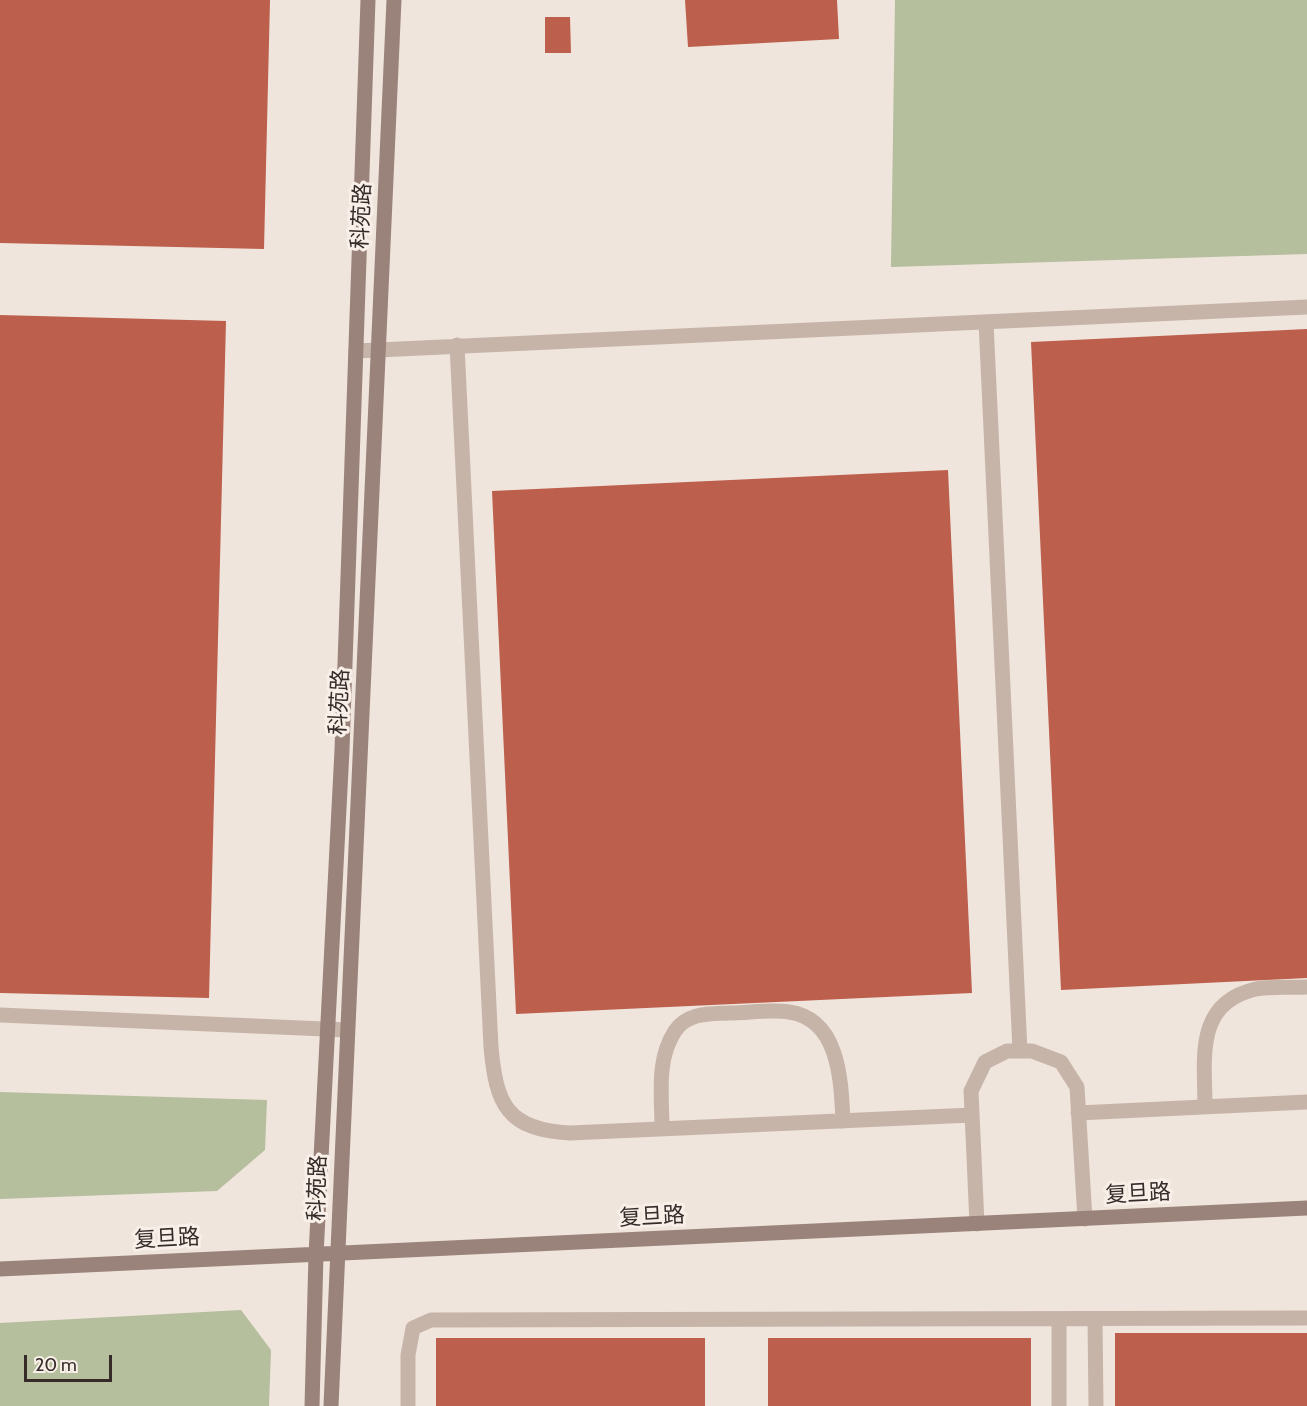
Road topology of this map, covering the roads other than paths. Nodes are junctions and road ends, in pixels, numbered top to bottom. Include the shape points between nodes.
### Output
1 (368, 0) edge
2 (394, 0) edge
3 (1307, 307) edge
4 (986, 322) junction
5 (457, 345) junction
6 (378, 349) junction
7 (356, 351) junction
8 (1307, 987) edge
9 (0, 1015) edge
10 (327, 1029) junction
11 (347, 1030) junction
12 (1020, 1051) junction
13 (1307, 1102) edge
14 (1205, 1107) junction
15 (1078, 1113) junction
16 (972, 1115) junction
17 (843, 1121) junction
18 (663, 1129) junction
19 (1307, 1208) edge
20 (1085, 1218) junction
21 (977, 1224) junction
22 (338, 1254) junction
23 (316, 1255) junction
24 (0, 1269) edge
25 (1307, 1318) edge
26 (1059, 1319) junction
27 (1095, 1319) junction
28 (312, 1406) edge
29 (331, 1406) edge
30 (408, 1406) edge
31 (1059, 1406) edge
32 (1095, 1406) edge

1 - 7 street, 科苑路
2 - 6 street, 科苑路
3 - 4 lane
4 - 5 lane
4 - 12 lane
5 - 6 lane
5 - 18 lane via 494,1080 504,1106 521,1122 547,1132
6 - 7 lane
6 - 11 street, 科苑路
7 - 10 street, 科苑路 via 342,750
8 - 14 lane via 1258,989 1228,1002 1217,1013 1207,1027 1205,1041
9 - 10 lane
10 - 11 lane
10 - 23 street, 科苑路
11 - 22 street, 科苑路
12 - 15 lane via 1032,1051 1061,1062 1077,1087
12 - 16 lane via 1007,1051 985,1062 971,1091
13 - 14 lane
14 - 15 lane
15 - 20 lane
16 - 17 lane
16 - 21 lane
17 - 18 lane
17 - 18 lane via 837,1060 818,1028 805,1016 788,1011 698,1015 677,1028 663,1058
19 - 20 street, 复旦路
20 - 21 street, 复旦路
21 - 22 street, 复旦路
22 - 23 street, 复旦路
22 - 29 street, 科苑路
23 - 24 street, 复旦路
23 - 28 street, 科苑路
25 - 27 lane
26 - 27 lane
26 - 30 lane via 431,1320 413,1328 408,1355
26 - 31 lane
27 - 32 lane

